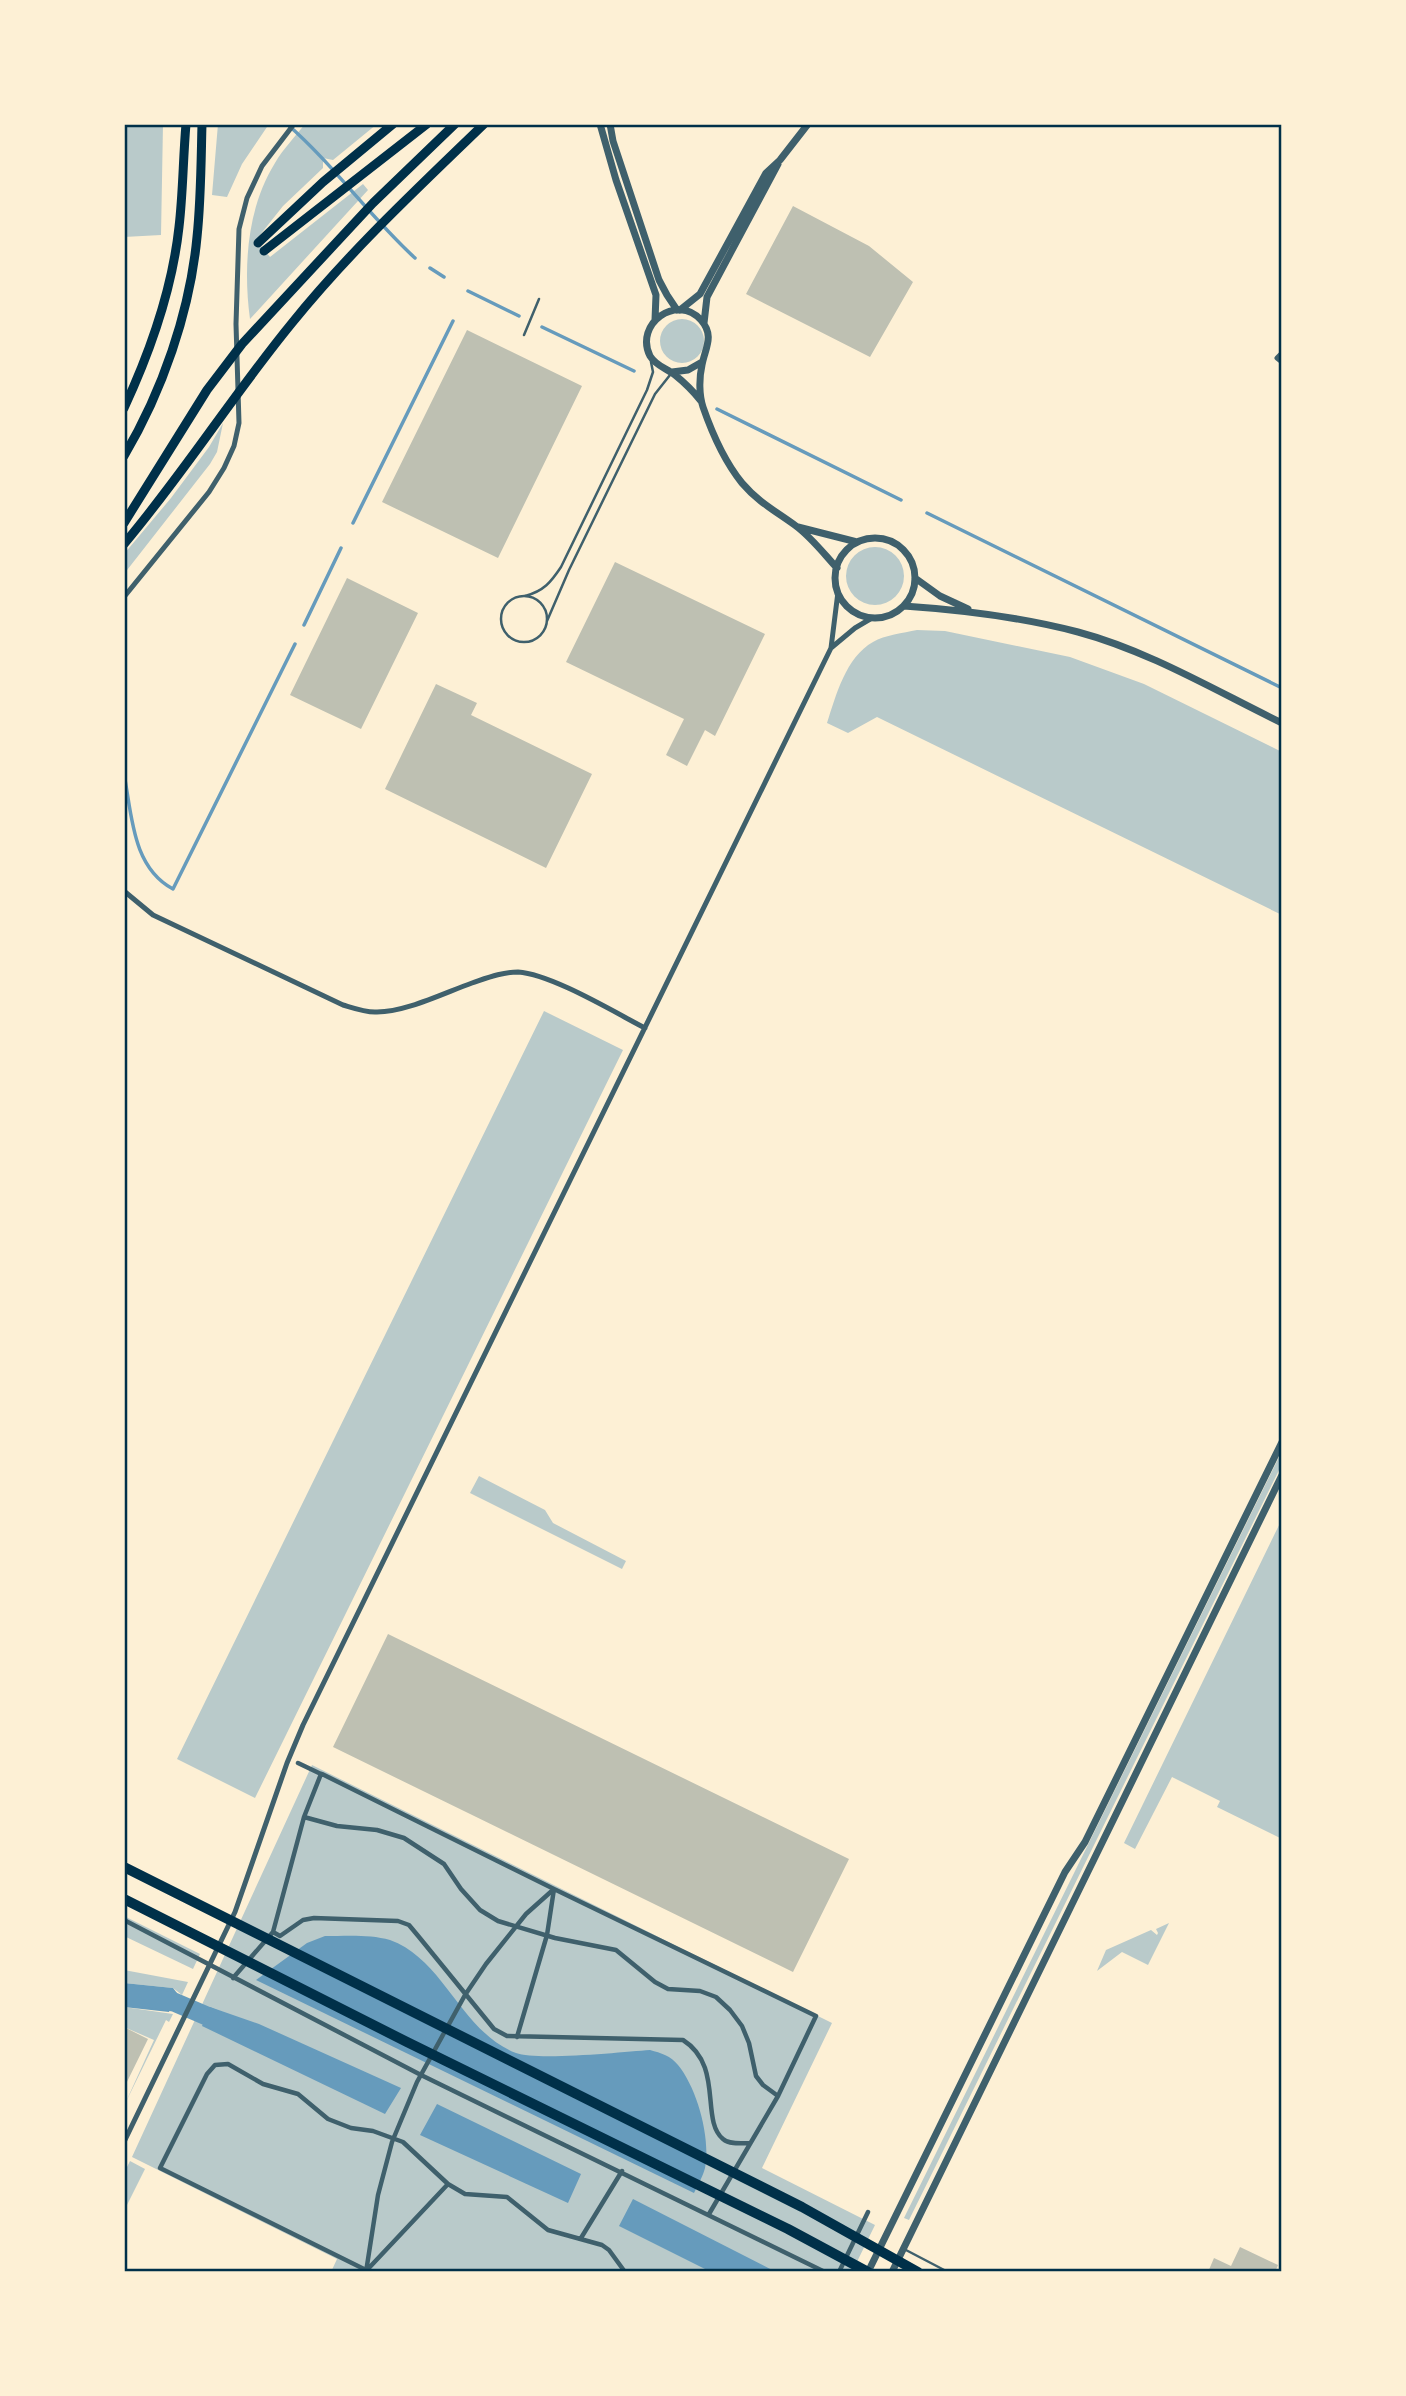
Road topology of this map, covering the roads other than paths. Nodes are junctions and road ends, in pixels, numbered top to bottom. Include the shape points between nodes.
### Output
1 (184, 124) edge
2 (202, 124) edge
3 (294, 124) edge
4 (393, 124) edge
5 (427, 124) edge
6 (456, 124) edge
7 (484, 124) edge
8 (600, 124) edge
9 (610, 124) edge
10 (808, 124) edge
11 (780, 160) junction
12 (539, 299) dead end
13 (679, 310) junction
14 (655, 320) junction
15 (704, 323) junction
16 (524, 335) dead end
17 (650, 355) junction
18 (702, 361) junction
19 (672, 373) junction
20 (701, 401) junction
21 (124, 408) edge
22 (124, 456) edge
23 (156, 470) junction
24 (124, 511) edge
25 (124, 523) edge
26 (797, 527) junction
27 (858, 542) junction
28 (124, 544) edge
29 (837, 568) junction
30 (915, 578) junction
31 (838, 592) junction
32 (526, 596) junction
33 (124, 597) edge
34 (904, 606) junction
35 (972, 611) junction
36 (872, 618) junction
37 (547, 621) junction
38 (831, 648) junction
39 (1282, 723) edge
40 (124, 891) edge
41 (645, 1028) junction
42 (1282, 1442) edge
43 (1282, 1475) edge
44 (298, 1763) dead end
45 (321, 1774) junction
46 (304, 1817) junction
47 (124, 1867) edge
48 (554, 1889) junction
49 (124, 1899) edge
50 (124, 1920) edge
51 (516, 1927) junction
52 (273, 1932) junction
53 (547, 1936) junction
54 (210, 1967) junction
55 (233, 1978) junction
56 (465, 1995) junction
57 (517, 2037) junction
58 (421, 2075) junction
59 (778, 2095) junction
60 (394, 2138) junction
61 (124, 2142) edge
62 (750, 2143) junction
63 (622, 2171) junction
64 (448, 2184) junction
65 (868, 2212) dead end
66 (709, 2214) junction
67 (581, 2238) junction
68 (903, 2248) junction
69 (368, 2271) edge
70 (625, 2272) edge
71 (825, 2272) edge
72 (838, 2272) edge
73 (868, 2272) edge
74 (892, 2272) edge
75 (918, 2272) edge
76 (948, 2272) edge

1 - 21 main road via 179,229 168,289 154,339
2 - 22 main road via 197,240 189,285 163,371
3 - 33 street via 262,166 239,229 236,436 209,492
4 - 5 main road via 323,182 261,247
6 - 23 main road via 373,203 242,344
7 - 28 main road via 315,295
8 - 14 street via 656,295
9 - 13 street via 659,280
10 - 11 street
11 - 13 street via 766,173 700,293
11 - 15 street via 707,297
12 - 16 lane
13 - 14 street via 665,312
13 - 15 street
14 - 17 street via 648,333
15 - 18 street via 709,343
17 - 19 street
17 - 32 lane via 653,372 647,390 561,567 540,593
18 - 19 street
18 - 20 street
19 - 20 street
19 - 37 lane via 655,394
20 - 26 street via 742,483 768,509
23 - 24 main road
23 - 25 main road
26 - 27 street
26 - 29 street
27 - 29 street via 846,551
27 - 30 street via 877,538 897,545 911,561
29 - 31 street
30 - 34 street
30 - 35 street
31 - 36 street via 849,608
31 - 38 street
32 - 37 lane via 539,602
32 - 37 lane via 506,605 501,618 505,632 516,640 530,641 541,634
34 - 35 street
34 - 36 street via 890,615
35 - 39 street via 1080,632 1147,657
36 - 38 street
38 - 41 street
40 - 41 street via 153,915 343,1005 373,1012 399,1009 500,974 519,972 554,982
41 - 54 street via 303,1725 235,1912
42 - 73 street
43 - 68 street
44 - 45 street
45 - 46 street
45 - 48 street
46 - 51 street via 404,1838 444,1864 480,1910
46 - 52 street
47 - 75 highway via 802,2207
48 - 51 street
48 - 53 street
48 - 59 street via 816,2016
49 - 73 highway
50 - 54 street
51 - 53 street
51 - 56 street
52 - 55 street
52 - 56 street via 280,1936 314,1918 398,1922 419,1937
53 - 57 street
53 - 59 street via 616,1950 661,1986 716,1997 742,2026 756,2076
54 - 55 street
54 - 61 street
55 - 58 street
56 - 57 street via 494,2029
56 - 58 street
57 - 62 street via 683,2040 704,2061 715,2127 722,2139
58 - 60 street
58 - 63 street
59 - 62 street
60 - 64 street via 413,2149
60 - 69 street via 372,2226
60 - 69 street via 328,2119 298,2095 222,2063 207,2074 160,2168
62 - 66 street
63 - 66 street
63 - 67 street
64 - 67 street via 465,2194 507,2197 548,2230
64 - 69 street
65 - 72 street
66 - 71 street
67 - 70 street via 603,2245
68 - 74 street
68 - 76 lane

